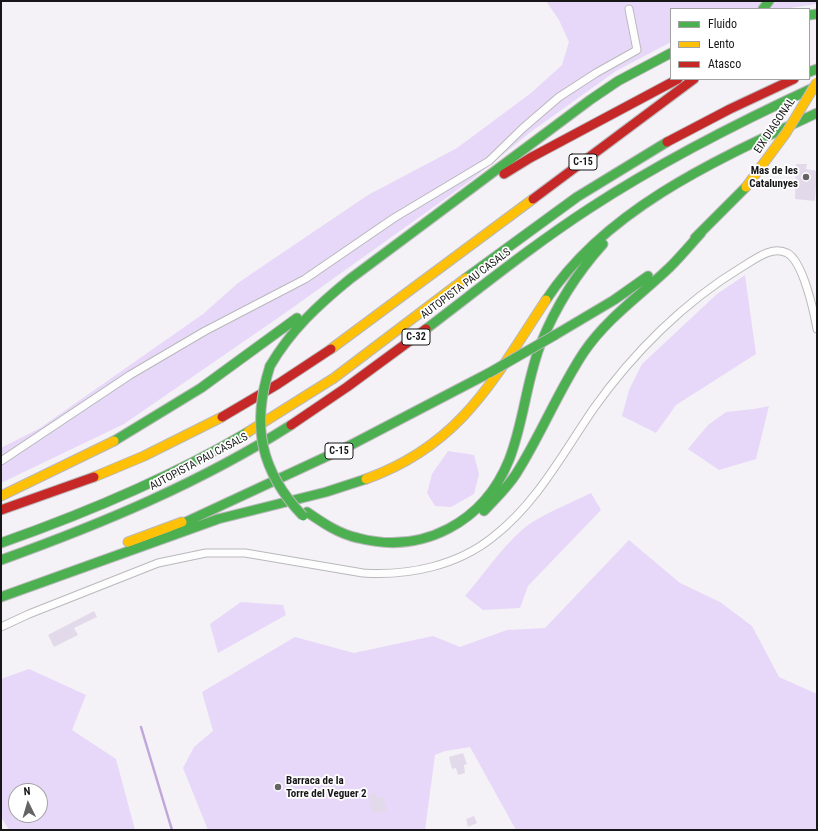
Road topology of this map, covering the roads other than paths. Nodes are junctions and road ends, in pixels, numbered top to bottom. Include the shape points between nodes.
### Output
1 (629, 9) dead end
2 (670, 54) edge
3 (676, 80) edge
4 (693, 80) edge
5 (792, 80) edge
6 (817, 82) edge
7 (817, 86) edge
8 (817, 113) edge
9 (739, 151) junction
10 (701, 233) junction
11 (370, 266) junction
12 (817, 329) edge
13 (272, 367) junction
14 (1, 461) edge
15 (1, 496) edge
16 (1, 511) edge
17 (305, 514) junction
18 (186, 521) junction
19 (1, 543) edge
20 (133, 548) junction
21 (1, 560) edge
22 (1, 589) edge
23 (1, 597) edge
24 (1, 627) edge

1 - 14 street via 637,50 559,97 489,161 394,218 305,279 205,330 130,376
2 - 11 highway via 618,81 590,100
3 - 13 highway via 495,179 315,316 290,342
4 - 16 highway, C-15 via 279,384 200,430 142,458 69,488
5 - 19 highway, AUTOPISTA PAU CASALS / C-32 via 698,124 598,184 514,242 345,369 272,418 190,464 144,486 71,518
6 - 10 highway, EIX DIAGONAL / C-15, bridge via 786,133 746,187
7 - 21 highway, AUTOPISTA PAU CASALS / C-32 via 709,137 602,200 525,254 353,384 273,436 201,476 129,511
8 - 9 highway
9 - 17 highway via 631,220 604,244 574,279 550,321 534,362 518,431 504,470 492,492 471,514 437,535 410,542 382,544 340,533
9 - 20 highway via 660,194 626,216 593,243 572,264 550,293 515,350 479,400 457,425 425,450 390,470 365,480 238,513
10 - 17 highway via 667,271 628,302 596,336 575,366 519,472 495,501 464,526 426,545 382,549 337,538 323,531
10 - 18 highway, C-15, bridge via 640,282 489,373 339,451
11 - 13 highway via 317,306 296,326 285,338
11 - 15 highway via 318,301 225,371 172,406 80,459
12 - 24 street via 798,266 786,252 770,252 727,276 669,324 617,377 538,491 507,526 478,547 443,563 423,569 382,574 245,553 206,553 158,563
13 - 17 highway via 265,405 267,445 283,485
18 - 20 highway, C-15 via 144,540
18 - 22 highway
20 - 23 highway, C-15

